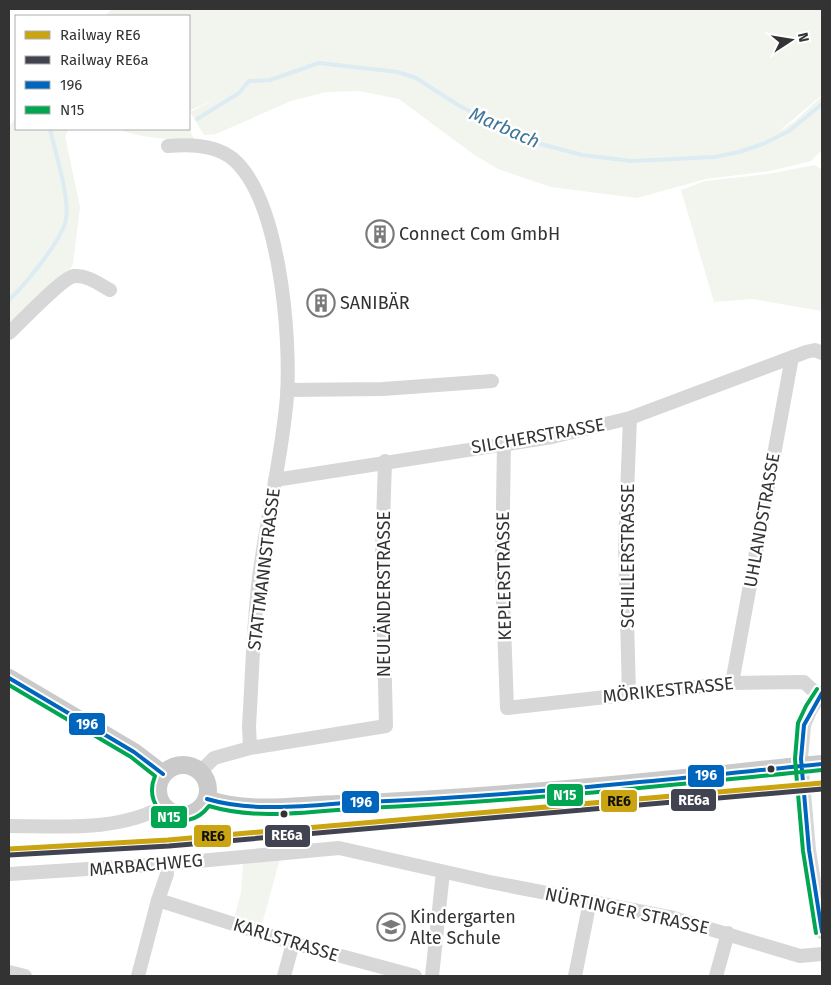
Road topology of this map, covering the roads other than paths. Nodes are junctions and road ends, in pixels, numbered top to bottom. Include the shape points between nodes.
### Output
1 (168, 146) dead end
2 (110, 290) dead end
3 (9, 333) edge
4 (822, 353) edge
5 (792, 357) junction
6 (492, 381) dead end
7 (287, 390) junction
8 (630, 418) junction
9 (504, 443) junction
10 (385, 461) junction
11 (275, 480) junction
12 (9, 678) edge
13 (732, 683) junction
14 (629, 694) junction
15 (821, 695) edge
16 (507, 708) joint
17 (250, 748) junction
18 (822, 764) edge
19 (201, 771) junction
20 (163, 774) junction
21 (207, 800) junction
22 (164, 806) junction
23 (9, 826) edge
24 (166, 864) junction
25 (437, 870) junction
26 (9, 874) edge
27 (158, 900) junction
28 (590, 901) junction
29 (822, 932) edge
30 (728, 933) junction
31 (293, 943) junction
32 (822, 954) edge
33 (9, 972) edge
34 (25, 976) edge
35 (138, 976) edge
36 (284, 976) edge
37 (415, 976) edge
38 (432, 976) edge
39 (575, 976) edge
40 (716, 976) edge

1 - 7 street, STATTMANNSTRASSE via 202,146 231,158 243,169 259,196 268,219 279,280 286,339
2 - 3 street via 86,277 72,276
4 - 5 street, SILCHERSTRASSE via 815,350
5 - 8 street, SILCHERSTRASSE
5 - 13 street, UHLANDSTRASSE
6 - 7 street via 382,389
7 - 11 street, STATTMANNSTRASSE
8 - 9 street, SILCHERSTRASSE via 552,437
8 - 14 street, SCHILLERSTRASSE via 625,544
9 - 10 street, SILCHERSTRASSE
9 - 16 street, KEPLERSTRASSE via 502,571
10 - 11 street, SILCHERSTRASSE
10 - 17 street, NEULÄNDERSTRASSE via 382,554 386,726
11 - 17 street, STATTMANNSTRASSE via 258,586 248,726
12 - 20 main road via 134,752
13 - 14 street, MÖRIKESTRASSE
13 - 15 street, MÖRIKESTRASSE via 804,682
14 - 16 street, MÖRIKESTRASSE
15 - 29 street via 810,709 804,725 801,759 809,850
17 - 19 street via 214,758
18 - 21 main road, bridge via 699,778 384,802 262,806 222,805
19 - 20 main road via 190,765 178,765
19 - 21 main road via 208,784
20 - 22 main road via 158,790
21 - 22 main road via 198,811 188,815 175,814
22 - 23 street via 142,818 116,824
24 - 25 street, MARBACHWEG via 339,848
24 - 26 street, MARBACHWEG
24 - 27 street via 167,874
25 - 28 street, NÜRTINGER STRASSE
25 - 38 street
27 - 31 street, KARLSTRASSE
27 - 35 street
28 - 30 street, NÜRTINGER STRASSE
28 - 39 street
30 - 32 street, NÜRTINGER STRASSE via 800,956
30 - 40 street
31 - 36 street
31 - 37 street, KARLSTRASSE
33 - 34 street

